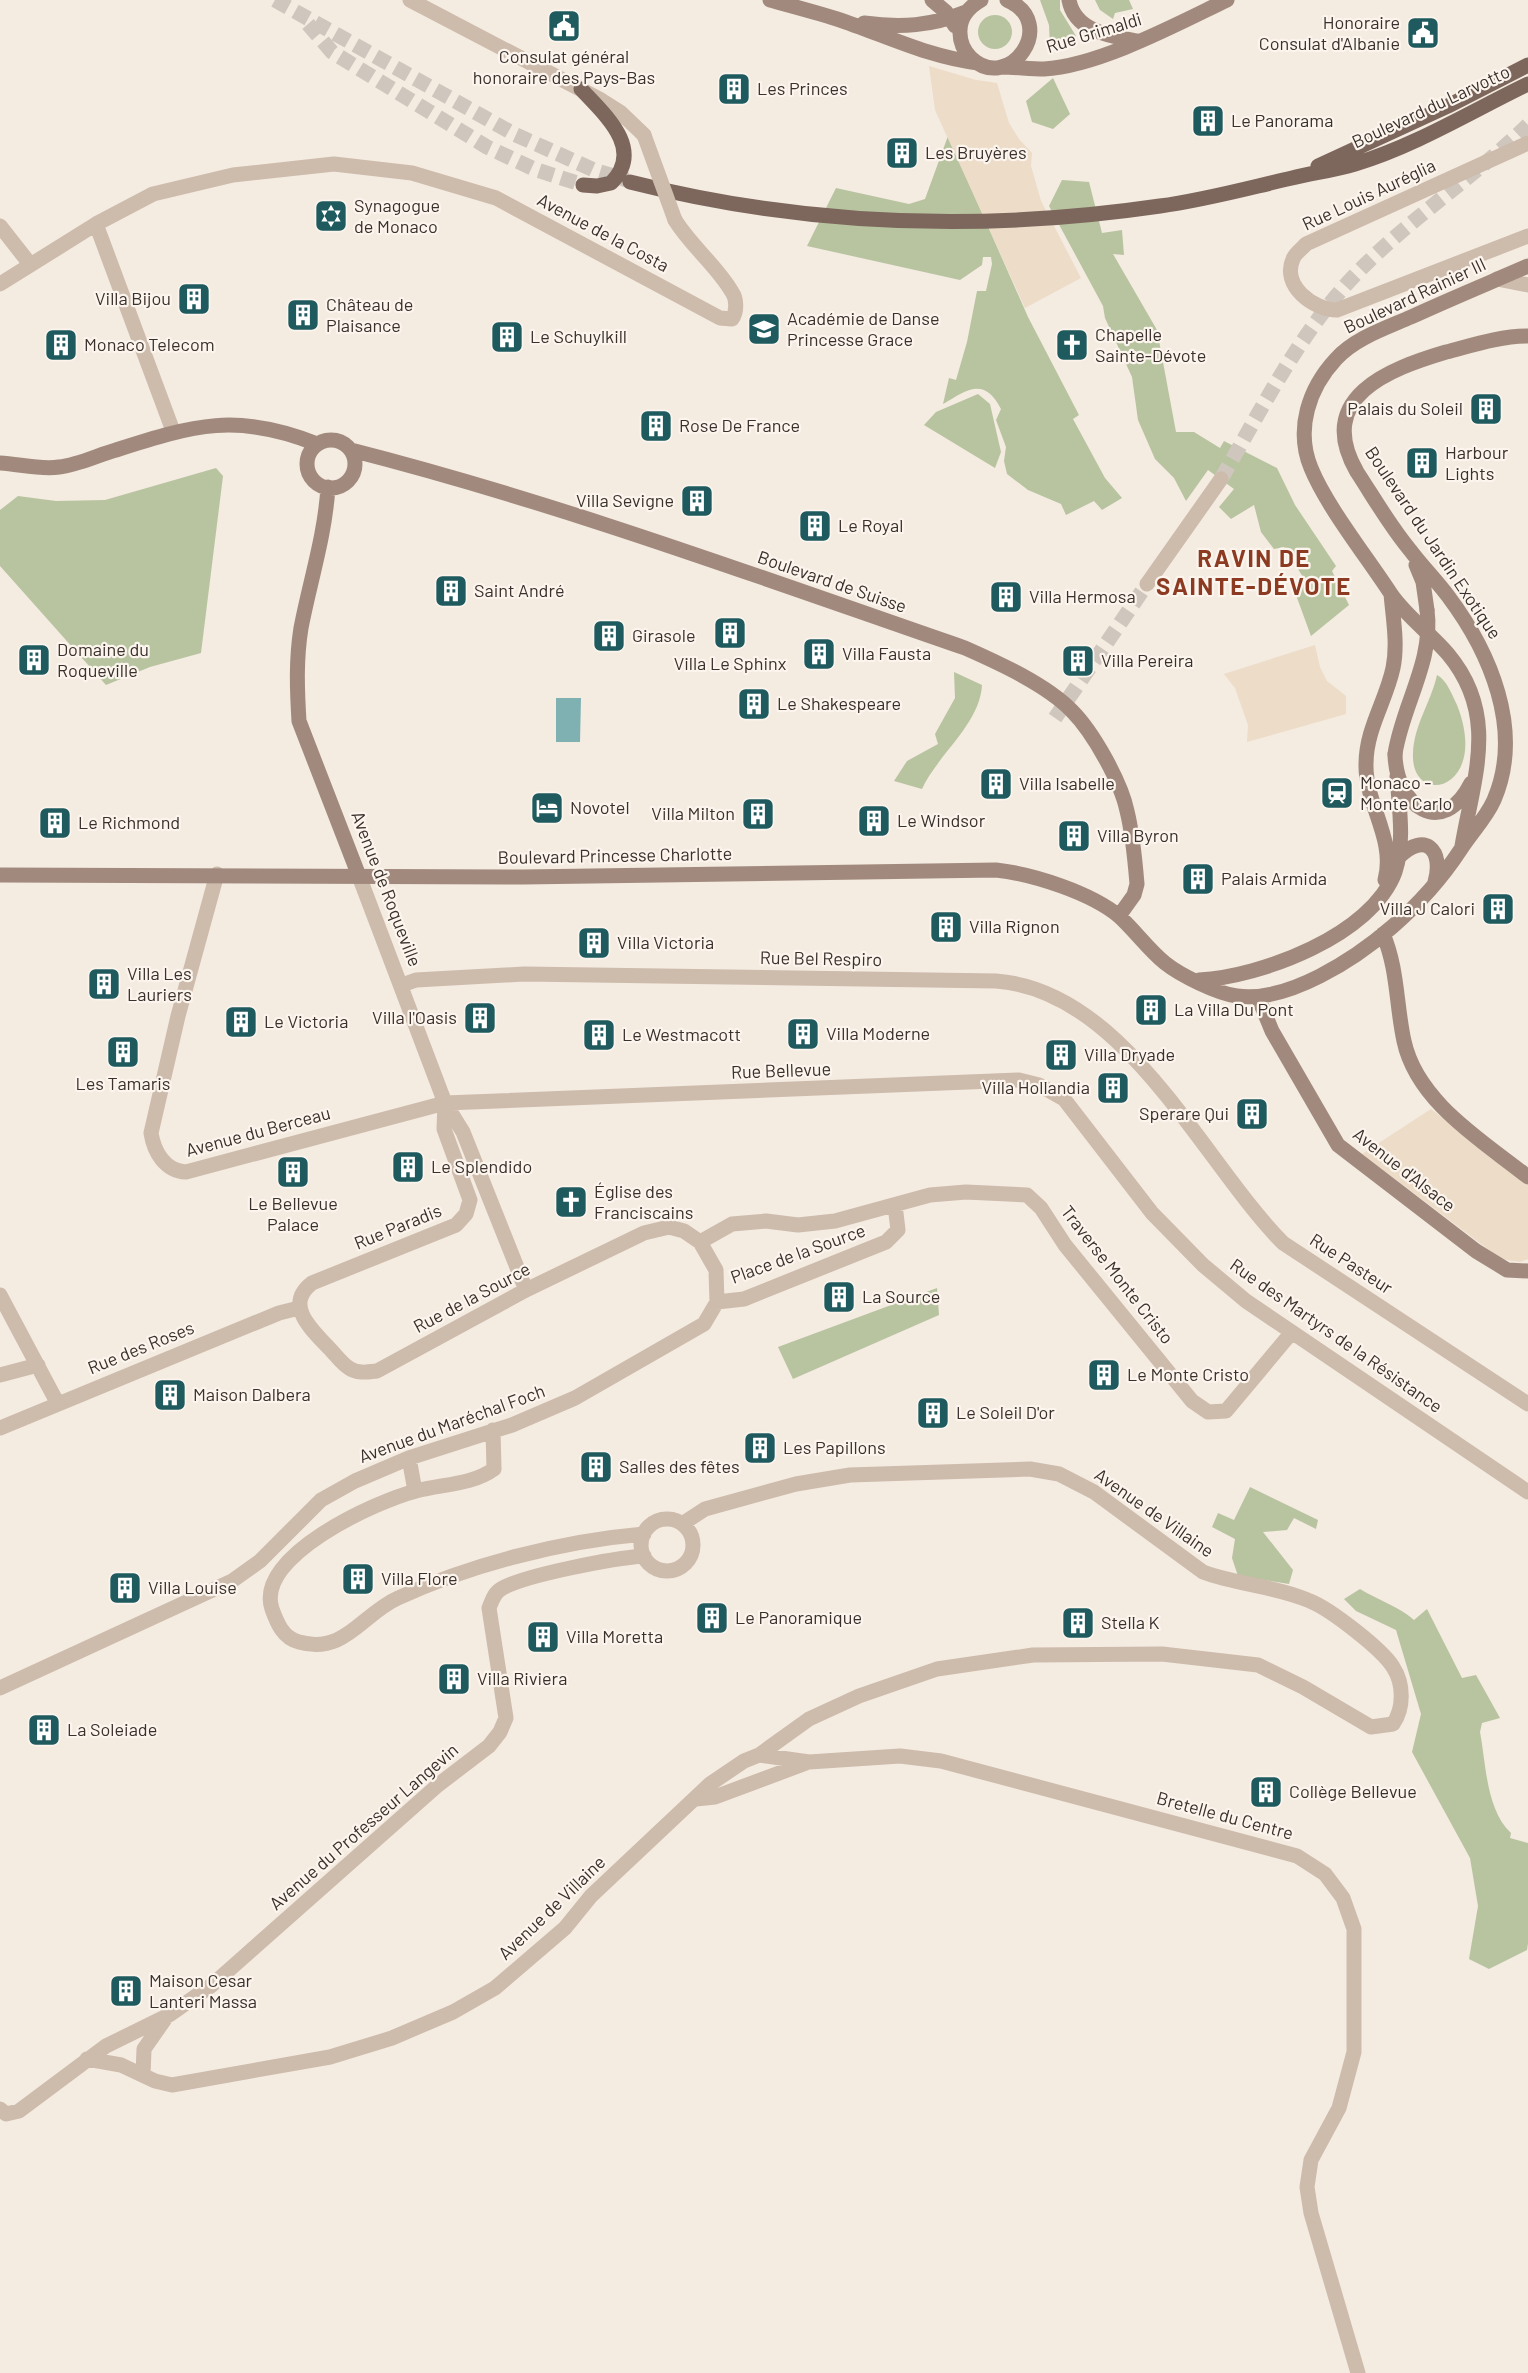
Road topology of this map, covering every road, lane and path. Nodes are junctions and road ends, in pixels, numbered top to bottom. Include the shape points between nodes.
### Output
1 (410, 0) edge
2 (770, 0) edge
3 (932, 0) edge
4 (981, 0) edge
5 (1007, 0) edge
6 (1069, 0) edge
7 (1227, 0) edge
8 (966, 12) junction
9 (837, 19) junction
10 (950, 19) junction
11 (960, 34) junction
12 (1137, 41) junction
13 (978, 63) junction
14 (1528, 65) edge
15 (1002, 67) junction
16 (1528, 84) edge
17 (581, 89) junction
18 (1528, 143) edge
19 (1291, 178) junction
20 (630, 182) tunnel mouth
21 (583, 185) tunnel mouth
22 (96, 224) junction
23 (0, 226) edge
24 (1528, 236) edge
25 (30, 264) junction
26 (1528, 266) edge
27 (1497, 279) junction
28 (0, 284) edge
29 (1528, 285) edge
30 (1528, 336) edge
31 (173, 431) junction
32 (317, 444) junction
33 (351, 450) junction
34 (0, 463) edge
35 (1221, 479) tunnel mouth
36 (328, 487) junction
37 (1408, 549) junction
38 (1147, 584) tunnel mouth
39 (1391, 594) junction
40 (1475, 775) junction
41 (1397, 776) junction
42 (1461, 849) junction
43 (1399, 857) junction
44 (217, 874) junction
45 (0, 875) edge
46 (359, 876) junction
47 (1435, 885) junction
48 (1379, 900) junction
49 (1119, 916) junction
50 (1383, 934) junction
51 (1197, 980) junction
52 (402, 985) junction
53 (1258, 997) junction
54 (446, 1103) junction
55 (1188, 1120) joint
56 (1095, 1137) joint
57 (1528, 1177) edge
58 (1027, 1195) joint
59 (895, 1205) junction
60 (700, 1242) junction
61 (1528, 1271) edge
62 (526, 1290) junction
63 (0, 1294) edge
64 (717, 1302) junction
65 (299, 1308) junction
66 (704, 1324) joint
67 (1292, 1332) junction
68 (38, 1365) junction
69 (0, 1375) edge
70 (58, 1404) junction
71 (1528, 1404) edge
72 (0, 1428) edge
73 (493, 1431) junction
74 (409, 1458) junction
75 (415, 1491) junction
76 (1528, 1492) edge
77 (682, 1524) junction
78 (644, 1533) junction
79 (644, 1556) junction
80 (0, 1688) edge
81 (797, 1728) junction
82 (759, 1755) junction
83 (809, 1762) junction
84 (696, 1799) junction
85 (169, 2015) junction
86 (87, 2059) junction
87 (143, 2075) junction
88 (3, 2111) edge
89 (1358, 2373) edge

1 - 17 street, Avenue de la Costa
2 - 9 main road
3 - 10 main road
4 - 8 main road
5 - 15 main road via 1025,15 1030,32 1025,50
6 - 12 main road via 1076,17 1089,27
7 - 12 main road, Rue Grimaldi
8 - 10 main road
8 - 11 main road
9 - 10 main road via 890,27
9 - 13 main road, Rue Grimaldi via 950,60
10 - 11 main road
11 - 13 main road via 966,52
12 - 15 main road, Rue Grimaldi via 1045,69
13 - 15 main road, Rue Grimaldi
14 - 19 main road, Boulevard du Larvotto
16 - 19 main road, Boulevard du Larvotto via 1399,147 1356,164
17 - 21 main road via 615,127 626,154 611,183
17 - 22 street, Avenue de la Costa, bridge via 620,112 644,135 675,220 731,290 735,306 732,319 720,318 496,198 412,173 334,164 233,175 153,194
18 - 24 street, Rue Louis Auréglia via 1306,244 1293,259 1291,271 1305,299 1316,307 1337,310
19 - 20 main road via 1134,210 930,222 777,212
22 - 25 street, Avenue de la Costa
22 - 31 street
23 - 25 street
25 - 28 street, Avenue de la Costa
26 - 27 main road, Boulevard Rainier III
27 - 29 street
27 - 39 main road, Boulevard Rainier III via 1379,331 1346,350 1328,370 1306,409 1306,452 1318,483
30 - 37 main road, Boulevard du Jardin Exotique via 1408,363 1374,380 1353,404 1345,439 1350,459
31 - 32 main road via 233,424 277,431
31 - 34 main road via 59,467
32 - 33 main road via 337,441
32 - 36 main road via 308,456 308,469 315,481
33 - 36 main road via 352,474 342,485
33 - 49 main road, Boulevard de Suisse via 569,513 965,648 1023,677 1072,710 1088,730 1117,783 1127,809 1137,884
35 - 38 street
36 - 46 main road, Avenue de Roqueville via 326,521 298,658 299,721
37 - 41 main road, bridge via 1423,582 1428,621 1421,670 1395,754
37 - 42 main road, Boulevard du Jardin Exotique via 1449,597 1488,661 1497,687 1504,738 1499,784 1486,817
39 - 40 main road, Boulevard Rainier III via 1461,671 1481,734
39 - 48 main road via 1394,666 1369,733 1366,767 1387,857
40 - 41 main road via 1456,804 1435,811 1413,804
40 - 42 main road, Boulevard Rainier III
41 - 43 main road
42 - 47 main road, Boulevard du Jardin Exotique
43 - 47 main road via 1410,848 1432,848 1440,866
43 - 48 main road
44 - 45 main road, Boulevard Princesse Charlotte
44 - 46 main road, Boulevard Princesse Charlotte
44 - 54 street, Avenue du Berceau via 151,1133 153,1145 170,1168 186,1172
46 - 49 main road, Boulevard Princesse Charlotte via 996,870 1021,873 1067,889
46 - 52 street, Avenue de Roqueville
47 - 50 main road, Boulevard du Jardin Exotique
48 - 51 main road via 1355,923 1305,950 1246,974
49 - 51 main road, Boulevard Princesse Charlotte via 1167,965
50 - 53 main road, Boulevard du Jardin Exotique via 1334,968
50 - 57 main road via 1396,972 1404,1043 1429,1093
51 - 53 main road, Boulevard Princesse Charlotte via 1236,996
52 - 54 street, Avenue de Roqueville
52 - 55 street, Rue Bel Respiro via 416,980 524,974 1012,982 1040,990 1110,1035
53 - 61 main road, Avenue d'Alsace via 1272,1031 1338,1144 1476,1251 1508,1270
54 - 56 street, Rue Bellevue via 1019,1080 1039,1085 1064,1099
54 - 62 street, Avenue de Roqueville via 463,1132
54 - 65 street, Rue Paradis via 444,1129 470,1200 466,1214 456,1225 312,1283 303,1290
55 - 71 street, Rue Pasteur via 1260,1220 1282,1243
56 - 67 street, Rue des Martyrs de la Résistance via 1152,1213 1203,1265
58 - 59 street, Place de la Source via 966,1192 930,1195
58 - 67 street, Traverse Monte Cristo via 1192,1401 1208,1412 1226,1411
59 - 60 street, Place de la Source via 816,1223 732,1224
59 - 64 street, Place de la Source via 898,1230 886,1242 744,1299
60 - 62 street, Rue de la Source via 669,1227 644,1233
60 - 64 street, Place de la Source via 716,1269
62 - 65 street, Rue de la Source via 377,1371 361,1373 349,1369 306,1324
63 - 68 street
64 - 66 street, Place de la Source
65 - 70 street, Rue des Roses
66 - 73 street, Avenue du Maréchal Foch via 575,1398
67 - 76 street, Rue des Martyrs de la Résistance
68 - 69 street
68 - 70 street
70 - 72 street, Rue des Roses
73 - 74 street, Avenue du Maréchal Foch
73 - 75 street via 494,1469 482,1478
74 - 75 street
74 - 80 street, Avenue du Maréchal Foch via 321,1500 260,1560 232,1581
75 - 78 street via 334,1525 283,1565 272,1585 270,1603 279,1627 295,1641 313,1646 341,1639 396,1599 479,1567 606,1537
77 - 78 street via 660,1520
77 - 79 street via 692,1537 688,1561 674,1570 657,1569
77 - 81 street, Avenue de Villaine via 705,1509 796,1484 850,1475 1016,1468 1059,1474 1094,1492 1203,1572 1292,1594 1342,1620 1380,1652 1393,1667 1401,1687 1399,1716 1393,1724 1371,1727 1258,1665 1162,1653 1034,1655 937,1669 859,1696
78 - 79 street
79 - 85 street, Avenue du Professeur Langevin via 501,1589 489,1608 506,1718 500,1732 489,1746 438,1785 212,1985
81 - 82 street, Avenue de Villaine
81 - 83 street via 791,1738 794,1748
82 - 83 street
82 - 84 street, Avenue de Villaine via 710,1784
83 - 84 street via 715,1797
83 - 89 street, Bretelle du Centre via 900,1756 941,1761 1297,1856 1325,1874 1342,1898 1354,1929 1354,2052 1339,2108 1311,2160 1307,2187 1311,2213
84 - 87 street, Avenue de Villaine via 591,1896 529,1962 495,1988 453,2012 392,2038 330,2057 172,2085
85 - 86 street, Avenue du Professeur Langevin
85 - 87 street via 144,2049
86 - 87 street, Avenue de Villaine
86 - 88 street, Avenue du Professeur Langevin via 58,2085 19,2111

